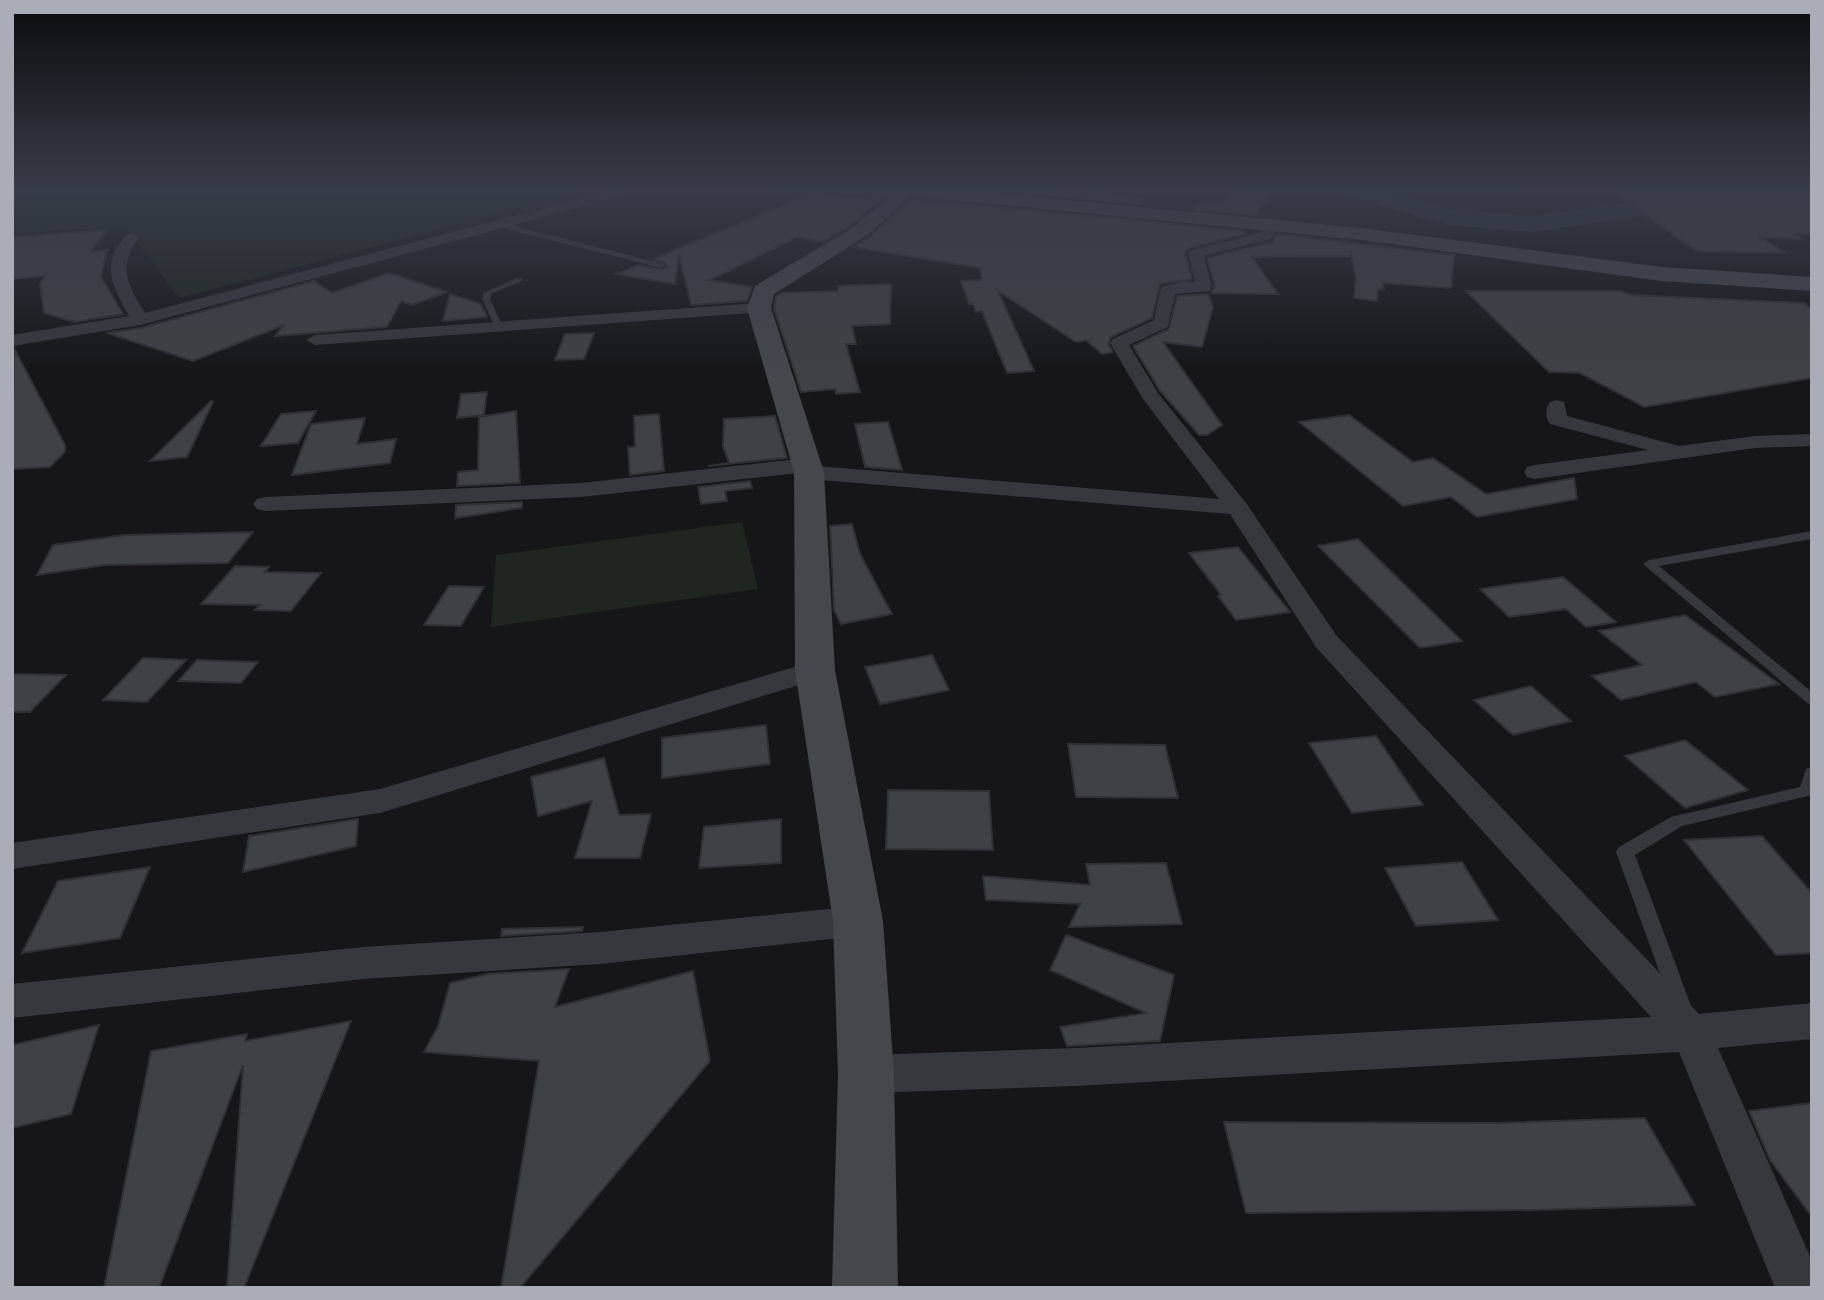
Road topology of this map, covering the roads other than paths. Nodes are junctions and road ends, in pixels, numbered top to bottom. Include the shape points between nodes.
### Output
1 (121, 251) edge
2 (404, 251) edge
3 (602, 251) edge
4 (828, 251) edge
5 (1206, 251) edge
6 (1487, 251) edge
7 (661, 266) dead end
8 (520, 280) dead end
9 (1812, 284) edge
10 (759, 308) junction
11 (139, 320) junction
12 (499, 327) junction
13 (315, 340) dead end
14 (12, 341) edge
15 (1556, 406) dead end
16 (1812, 440) edge
17 (1683, 453) junction
18 (808, 469) junction
19 (1535, 472) dead end
20 (265, 504) dead end
21 (1238, 508) junction
22 (1812, 535) edge
23 (815, 670) junction
24 (1812, 700) edge
25 (1812, 773) edge
26 (12, 856) edge
27 (858, 922) junction
28 (12, 1001) edge
29 (1812, 1021) edge
30 (1691, 1033) junction
31 (866, 1074) junction
32 (865, 1288) edge
33 (1798, 1288) edge

1 - 11 street via 118,281
2 - 11 street
3 - 7 lane
4 - 10 street via 763,290
5 - 21 street via 1196,253 1204,287 1167,291 1162,323 1119,343 1150,395
6 - 9 street via 1662,274
8 - 12 lane via 487,293
10 - 12 street
10 - 18 street
11 - 14 street
12 - 13 street
15 - 17 street via 1557,420
16 - 17 street via 1755,442
17 - 19 street
18 - 20 street via 581,490
18 - 21 street
18 - 23 street
21 - 30 street via 1326,640
22 - 24 lane via 1649,564
23 - 26 street via 380,801
23 - 27 street
25 - 30 lane via 1807,791 1678,821 1625,852
27 - 28 street via 600,948 363,963
27 - 31 street
29 - 30 street
30 - 31 street
30 - 33 street
31 - 32 street

